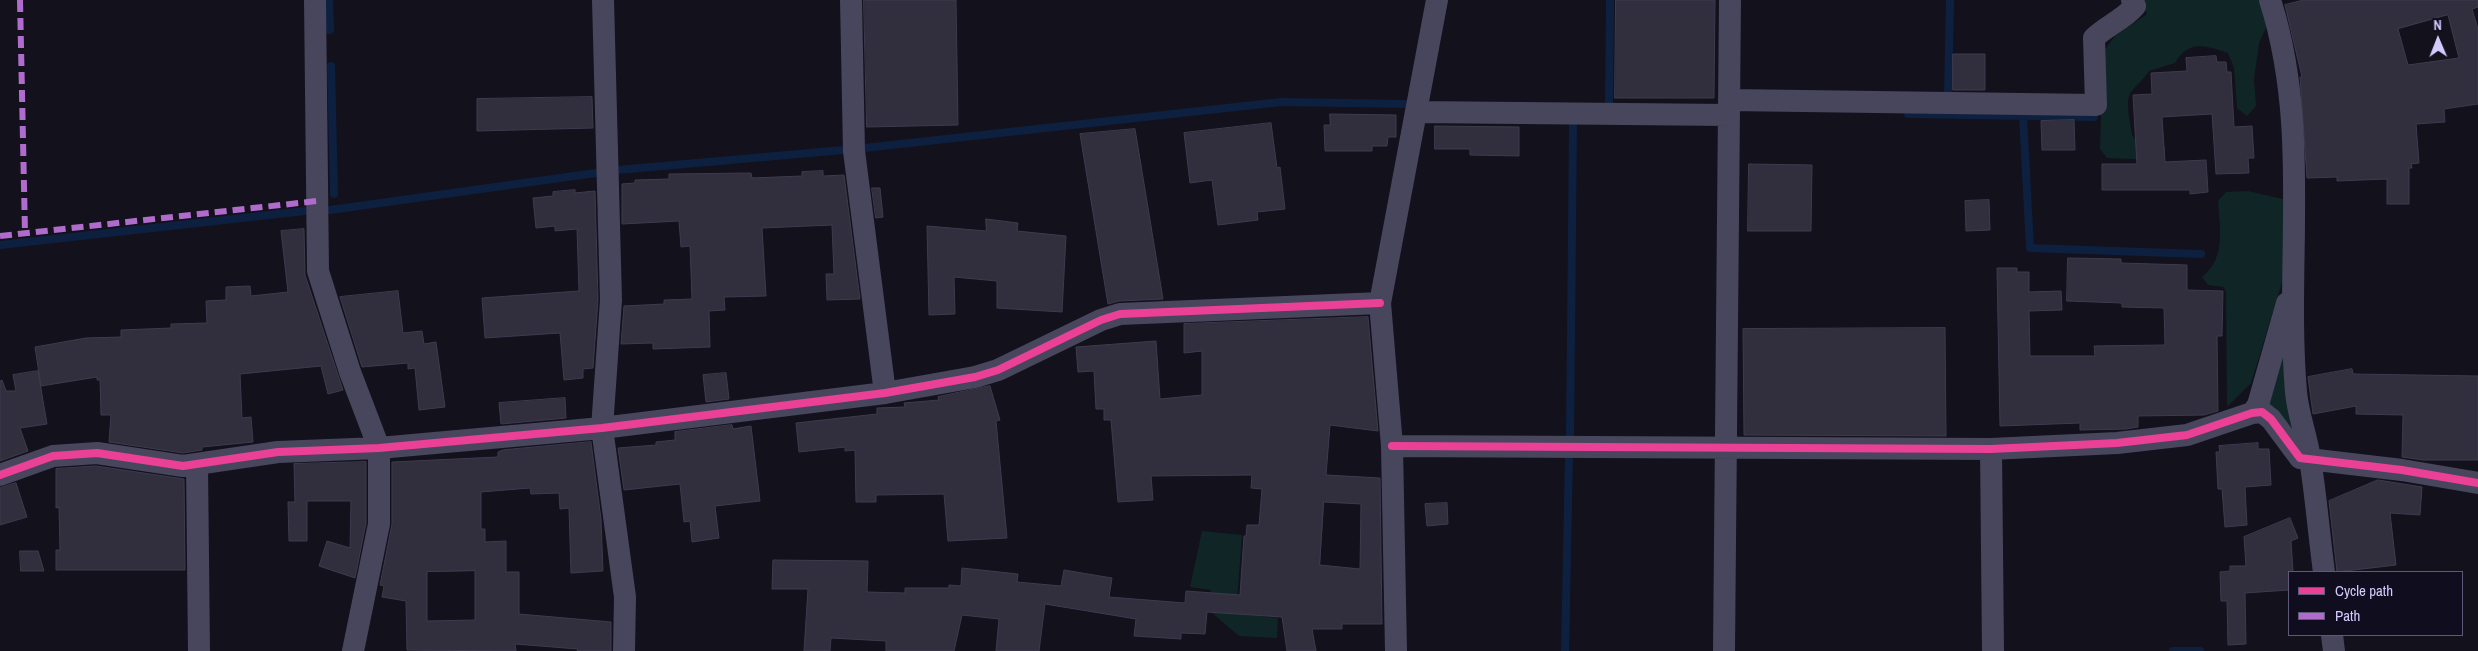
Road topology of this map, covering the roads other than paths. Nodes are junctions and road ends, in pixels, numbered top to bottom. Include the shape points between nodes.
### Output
1 (315, 0) edge
2 (603, 0) edge
3 (850, 0) edge
4 (1437, 0) edge
5 (1730, 0) edge
6 (2132, 0) edge
7 (2270, 0) edge
8 (1729, 108) junction
9 (1416, 112) junction
10 (2292, 291) junction
11 (1380, 304) junction
12 (884, 393) junction
13 (2252, 412) junction
14 (602, 428) junction
15 (1392, 446) junction
16 (1726, 447) junction
17 (379, 448) junction
18 (1991, 449) junction
19 (2310, 459) junction
20 (197, 464) junction
21 (0, 475) edge
22 (2478, 483) edge
23 (2324, 571) edge
24 (2332, 636) edge
25 (199, 651) edge
26 (353, 651) edge
27 (624, 651) edge
28 (1396, 651) edge
29 (1724, 651) edge
30 (1993, 651) edge
31 (2334, 651) edge

1 - 17 street via 318,271 350,372
2 - 14 street via 611,300
3 - 12 street via 854,151
4 - 9 street
5 - 8 street
6 - 8 street via 2134,6 2128,15 2094,38 2096,105
7 - 10 street via 2288,68 2296,198
8 - 9 street
8 - 16 street
9 - 11 street
10 - 13 street via 2258,405
10 - 19 street via 2296,394
11 - 12 street via 1120,314 975,378
11 - 15 street
12 - 14 street
13 - 18 street via 2187,435 2118,443
13 - 19 street via 2262,412 2271,419 2300,458
14 - 17 street
14 - 27 street via 625,597
15 - 16 street
15 - 28 street
16 - 18 street
16 - 29 street
17 - 20 street via 278,452
17 - 26 street via 379,524
18 - 30 street
19 - 22 street
19 - 23 street
20 - 21 street via 183,466 88,454 53,456
20 - 25 street
24 - 31 street

